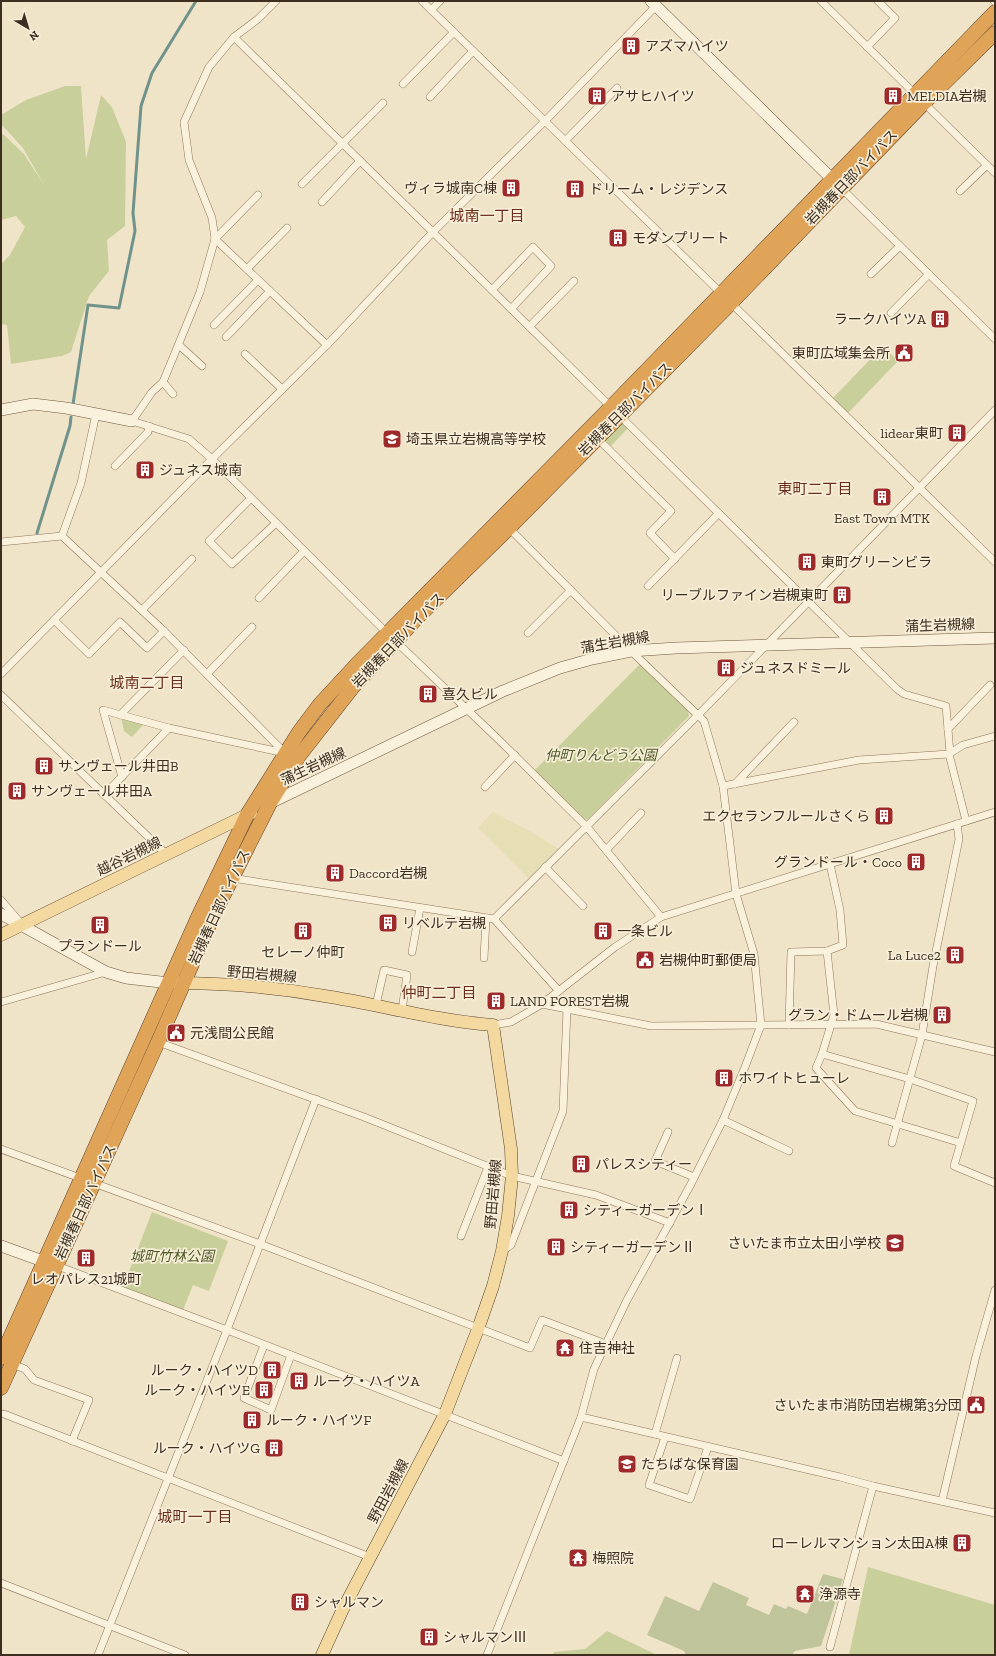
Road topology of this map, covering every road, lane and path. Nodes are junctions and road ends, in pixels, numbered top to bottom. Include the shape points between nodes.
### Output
1 (276, 1) edge
2 (422, 1) edge
3 (440, 1) edge
4 (821, 1) edge
5 (878, 1) edge
6 (653, 3) edge
7 (431, 10) junction
8 (995, 12) edge
9 (454, 32) junction
10 (995, 33) edge
11 (234, 37) junction
12 (867, 47) junction
13 (473, 51) junction
14 (403, 84) dead end
15 (617, 88) dead end
16 (430, 97) dead end
17 (919, 98) junction
18 (383, 103) dead end
19 (545, 121) junction
20 (566, 141) junction
21 (342, 143) junction
22 (360, 161) junction
23 (987, 164) junction
24 (995, 173) edge
25 (302, 184) dead end
26 (837, 184) junction
27 (960, 191) dead end
28 (258, 195) dead end
29 (322, 202) dead end
30 (287, 228) dead end
31 (433, 232) junction
32 (215, 239) junction
33 (900, 246) junction
34 (247, 269) junction
35 (871, 274) dead end
36 (929, 274) junction
37 (258, 280) junction
38 (574, 281) dead end
39 (492, 290) junction
40 (270, 291) junction
41 (726, 299) junction
42 (511, 308) junction
43 (891, 313) dead end
44 (214, 325) dead end
45 (529, 327) junction
46 (226, 337) dead end
47 (995, 339) edge
48 (179, 345) junction
49 (327, 345) junction
50 (246, 354) dead end
51 (202, 366) dead end
52 (163, 382) junction
53 (282, 389) junction
54 (173, 394) dead end
55 (1, 410) edge
56 (995, 410) edge
57 (615, 411) junction
58 (96, 414) junction
59 (132, 421) junction
60 (149, 426) junction
61 (597, 438) junction
62 (212, 459) junction
63 (116, 466) dead end
64 (919, 488) junction
65 (251, 498) junction
66 (719, 513) junction
67 (276, 523) junction
68 (510, 528) junction
69 (62, 536) junction
70 (1, 542) edge
71 (304, 551) junction
72 (192, 559) dead end
73 (675, 559) junction
74 (995, 562) edge
75 (101, 572) junction
76 (648, 586) dead end
77 (571, 590) junction
78 (259, 598) dead end
79 (809, 601) junction
80 (142, 610) junction
81 (54, 620) junction
82 (252, 627) dead end
83 (164, 631) junction
84 (528, 633) dead end
85 (391, 637) junction
86 (995, 638) edge
87 (850, 643) junction
88 (766, 645) junction
89 (184, 650) junction
90 (631, 652) junction
91 (1, 674) edge
92 (207, 674) junction
93 (990, 685) dead end
94 (1, 695) edge
95 (466, 710) junction
96 (120, 715) junction
97 (698, 715) junction
98 (794, 722) dead end
99 (170, 728) junction
100 (948, 729) junction
101 (995, 736) edge
102 (285, 753) junction
103 (950, 753) junction
104 (515, 755) junction
105 (122, 777) junction
106 (735, 784) junction
107 (485, 786) dead end
108 (723, 786) junction
109 (104, 795) junction
110 (270, 803) junction
111 (995, 812) edge
112 (641, 813) dead end
113 (247, 815) junction
114 (966, 821) junction
115 (957, 824) junction
116 (587, 826) junction
117 (606, 849) junction
118 (166, 854) junction
119 (830, 864) junction
120 (545, 867) junction
121 (231, 878) junction
122 (736, 894) junction
123 (1, 900) edge
124 (583, 906) dead end
125 (420, 908) junction
126 (1, 914) edge
127 (661, 917) junction
128 (486, 918) junction
129 (494, 919) junction
130 (22, 925) junction
131 (1, 935) edge
132 (827, 951) junction
133 (412, 952) dead end
134 (484, 958) dead end
135 (106, 972) junction
136 (169, 983) junction
137 (183, 983) junction
138 (559, 991) junction
139 (1, 1002) edge
140 (542, 1004) junction
141 (376, 1005) junction
142 (567, 1009) junction
143 (402, 1010) junction
144 (830, 1024) junction
145 (494, 1025) junction
146 (761, 1025) junction
147 (789, 1025) junction
148 (922, 1035) junction
149 (158, 1042) junction
150 (995, 1052) edge
151 (822, 1054) junction
152 (910, 1079) junction
153 (316, 1099) junction
154 (723, 1120) junction
155 (898, 1124) junction
156 (668, 1132) dead end
157 (892, 1143) dead end
158 (961, 1143) junction
159 (1, 1149) edge
160 (789, 1151) dead end
161 (488, 1167) junction
162 (512, 1176) junction
163 (694, 1177) junction
164 (88, 1181) junction
165 (535, 1182) junction
166 (995, 1183) edge
167 (670, 1223) junction
168 (462, 1236) dead end
169 (260, 1244) junction
170 (1, 1246) edge
171 (502, 1251) junction
172 (50, 1264) junction
173 (995, 1290) edge
174 (478, 1329) junction
175 (227, 1330) junction
176 (606, 1344) junction
177 (264, 1345) junction
178 (291, 1355) junction
179 (677, 1358) dead end
180 (6, 1361) edge
181 (1, 1388) edge
182 (4, 1414) dead end
183 (445, 1414) junction
184 (580, 1417) junction
185 (655, 1434) junction
186 (665, 1437) junction
187 (72, 1440) junction
188 (708, 1447) junction
189 (564, 1461) junction
190 (168, 1478) junction
191 (874, 1486) junction
192 (942, 1501) junction
193 (995, 1513) edge
194 (370, 1558) junction
195 (1, 1583) edge
196 (109, 1626) junction
197 (830, 1647) dead end
198 (98, 1655) edge
199 (186, 1655) edge
200 (322, 1655) edge
201 (487, 1655) edge

1 - 11 street
2 - 7 street
3 - 7 street
4 - 12 street
5 - 12 street via 895,18
6 - 19 street
6 - 26 main road
7 - 9 street
8 - 17 highway, 岩槻春日部バイパス
9 - 13 street
9 - 14 street
10 - 17 highway, 岩槻春日部バイパス
11 - 21 street
11 - 32 street via 209,67 184,122 189,160 212,218
12 - 17 street
13 - 16 street
13 - 19 street
15 - 20 street
17 - 23 street
17 - 26 highway, 岩槻春日部バイパス
18 - 21 street
19 - 20 street
19 - 31 street
20 - 41 street
21 - 22 street
21 - 25 street
22 - 29 street
22 - 31 street
23 - 24 street
23 - 27 street
26 - 33 street
26 - 41 highway, 岩槻春日部バイパス
28 - 32 street
30 - 34 street
31 - 39 street
31 - 49 street
32 - 34 street
32 - 48 street via 200,292
33 - 35 street
33 - 36 street
34 - 37 street
36 - 43 street
36 - 47 street
37 - 40 street
37 - 44 street
38 - 45 street
39 - 42 street
39 - 42 street via 533,247 551,266
40 - 46 street
40 - 49 street
41 - 57 highway, 岩槻春日部バイパス
41 - 64 street
42 - 45 street
45 - 57 street
48 - 51 street
48 - 52 street
49 - 53 street
50 - 53 street
52 - 54 street
52 - 59 street via 152,392
53 - 62 street
55 - 58 main road via 33,404
56 - 64 street
57 - 61 highway, 岩槻春日部バイパス
57 - 66 street
57 - 85 highway, 岩槻春日部バイパス
58 - 59 main road
58 - 69 street via 81,483
59 - 60 street
60 - 62 street via 189,439
60 - 63 street via 148,432
61 - 68 highway, 岩槻春日部バイパス
61 - 73 street via 671,511 650,533
62 - 65 street
62 - 75 street
64 - 74 street
64 - 79 street
65 - 67 street
65 - 67 street via 209,541 232,564
66 - 73 street
66 - 79 street
67 - 71 street
68 - 77 street
68 - 85 highway, 岩槻春日部バイパス
69 - 70 street
69 - 75 street
71 - 78 street
71 - 85 street
72 - 80 street
73 - 76 street
75 - 80 street
75 - 81 street
77 - 84 street
77 - 90 street
79 - 87 street
79 - 88 street
80 - 83 street
81 - 83 street via 89,654 120,622 148,648
81 - 91 street
82 - 92 street
83 - 89 street
85 - 95 street
85 - 102 highway, 岩槻春日部バイパス via 356,664 320,704
85 - 110 highway, 岩槻春日部バイパス via 299,756
86 - 87 main road, 蒲生岩槻線
87 - 88 main road, 蒲生岩槻線
87 - 100 street via 904,694 946,706
88 - 90 main road, 蒲生岩槻線
88 - 97 street
89 - 92 street
89 - 96 street
90 - 95 main road, 蒲生岩槻線 via 560,668 503,691
90 - 97 street
92 - 102 street
93 - 100 street
94 - 109 street
95 - 104 street
95 - 110 main road, 蒲生岩槻線
96 - 99 street
96 - 105 street via 103,710
97 - 108 street via 704,721
97 - 116 street
98 - 106 street
99 - 102 street
99 - 105 street
100 - 103 street
101 - 103 street
102 - 113 highway, 岩槻春日部バイパス
103 - 106 street via 859,760
103 - 114 street
104 - 107 street
104 - 116 street
105 - 109 street
106 - 108 street
108 - 122 street
109 - 118 street
110 - 113 main road, 越谷岩槻線
110 - 121 highway, 岩槻春日部バイパス
111 - 114 street
112 - 117 street
113 - 118 main road, 越谷岩槻線
113 - 136 highway, 岩槻春日部バイパス
114 - 115 street
115 - 119 street
115 - 148 street via 959,839
116 - 117 street
116 - 120 street
117 - 127 street
118 - 130 main road, 越谷岩槻線
119 - 122 street
119 - 132 street via 840,910 843,945
120 - 124 street
120 - 129 street
121 - 125 street
121 - 137 highway, 岩槻春日部バイパス
122 - 127 street
122 - 146 street via 754,954
123 - 130 street
125 - 128 street
125 - 133 street
126 - 130 main road
127 - 138 street via 615,947
128 - 129 street
128 - 134 street
129 - 138 street
130 - 131 main road, 越谷岩槻線
130 - 135 main road
132 - 144 street via 834,1015
132 - 147 street via 791,952
135 - 136 main road via 126,978
135 - 139 street
136 - 137 main road, 野田岩槻線
136 - 164 highway, 岩槻春日部バイパス
137 - 141 main road, 野田岩槻線 via 260,987
137 - 149 highway, 岩槻春日部バイパス
138 - 140 street
140 - 142 street
140 - 145 street via 511,1022
141 - 143 main road, 野田岩槻線
141 - 143 street via 384,970 407,975
142 - 146 street via 651,1026
142 - 165 street via 563,1111
143 - 145 main road, 野田岩槻線 via 468,1023
144 - 147 street
144 - 148 street via 876,1024
144 - 151 street
145 - 162 main road, 野田岩槻線 via 511,1149
146 - 147 street
146 - 154 street
148 - 150 street
148 - 152 street
149 - 153 street
149 - 164 highway, 岩槻春日部バイパス
151 - 152 street
151 - 155 street via 816,1068 855,1111
152 - 155 street
152 - 158 street via 973,1101
153 - 161 street
153 - 169 street
154 - 160 street
154 - 163 street
155 - 157 street
155 - 158 street
156 - 163 street via 655,1160
158 - 166 street via 954,1166
159 - 164 street
161 - 162 street
161 - 168 street
162 - 165 street
162 - 171 main road, 野田岩槻線
163 - 167 street
164 - 169 street
164 - 172 highway, 岩槻春日部バイパス
165 - 167 street via 596,1195
165 - 171 street via 511,1245
167 - 176 street via 627,1300
169 - 174 street
169 - 175 street
170 - 172 main road
171 - 174 main road, 野田岩槻線
172 - 175 street
172 - 180 highway, 岩槻春日部バイパス
173 - 192 street via 976,1356
174 - 176 street via 530,1348 542,1320
174 - 183 main road, 野田岩槻線
175 - 177 street
175 - 190 street
176 - 184 street via 594,1369
177 - 178 street
177 - 178 street via 244,1398 270,1410
178 - 183 street
179 - 185 street
180 - 181 highway, 岩槻春日部バイパス
180 - 187 street via 25,1369 34,1380 89,1400
182 - 187 street
183 - 189 street
183 - 194 main road, 野田岩槻線
184 - 185 street
184 - 189 street
185 - 186 street
186 - 188 street
186 - 188 street via 650,1485 690,1499
187 - 190 street
188 - 191 street
189 - 201 street
190 - 194 street
190 - 196 street
191 - 192 street
191 - 197 street
192 - 193 street
194 - 200 main road, 野田岩槻線
195 - 196 street
196 - 198 street
196 - 199 street

